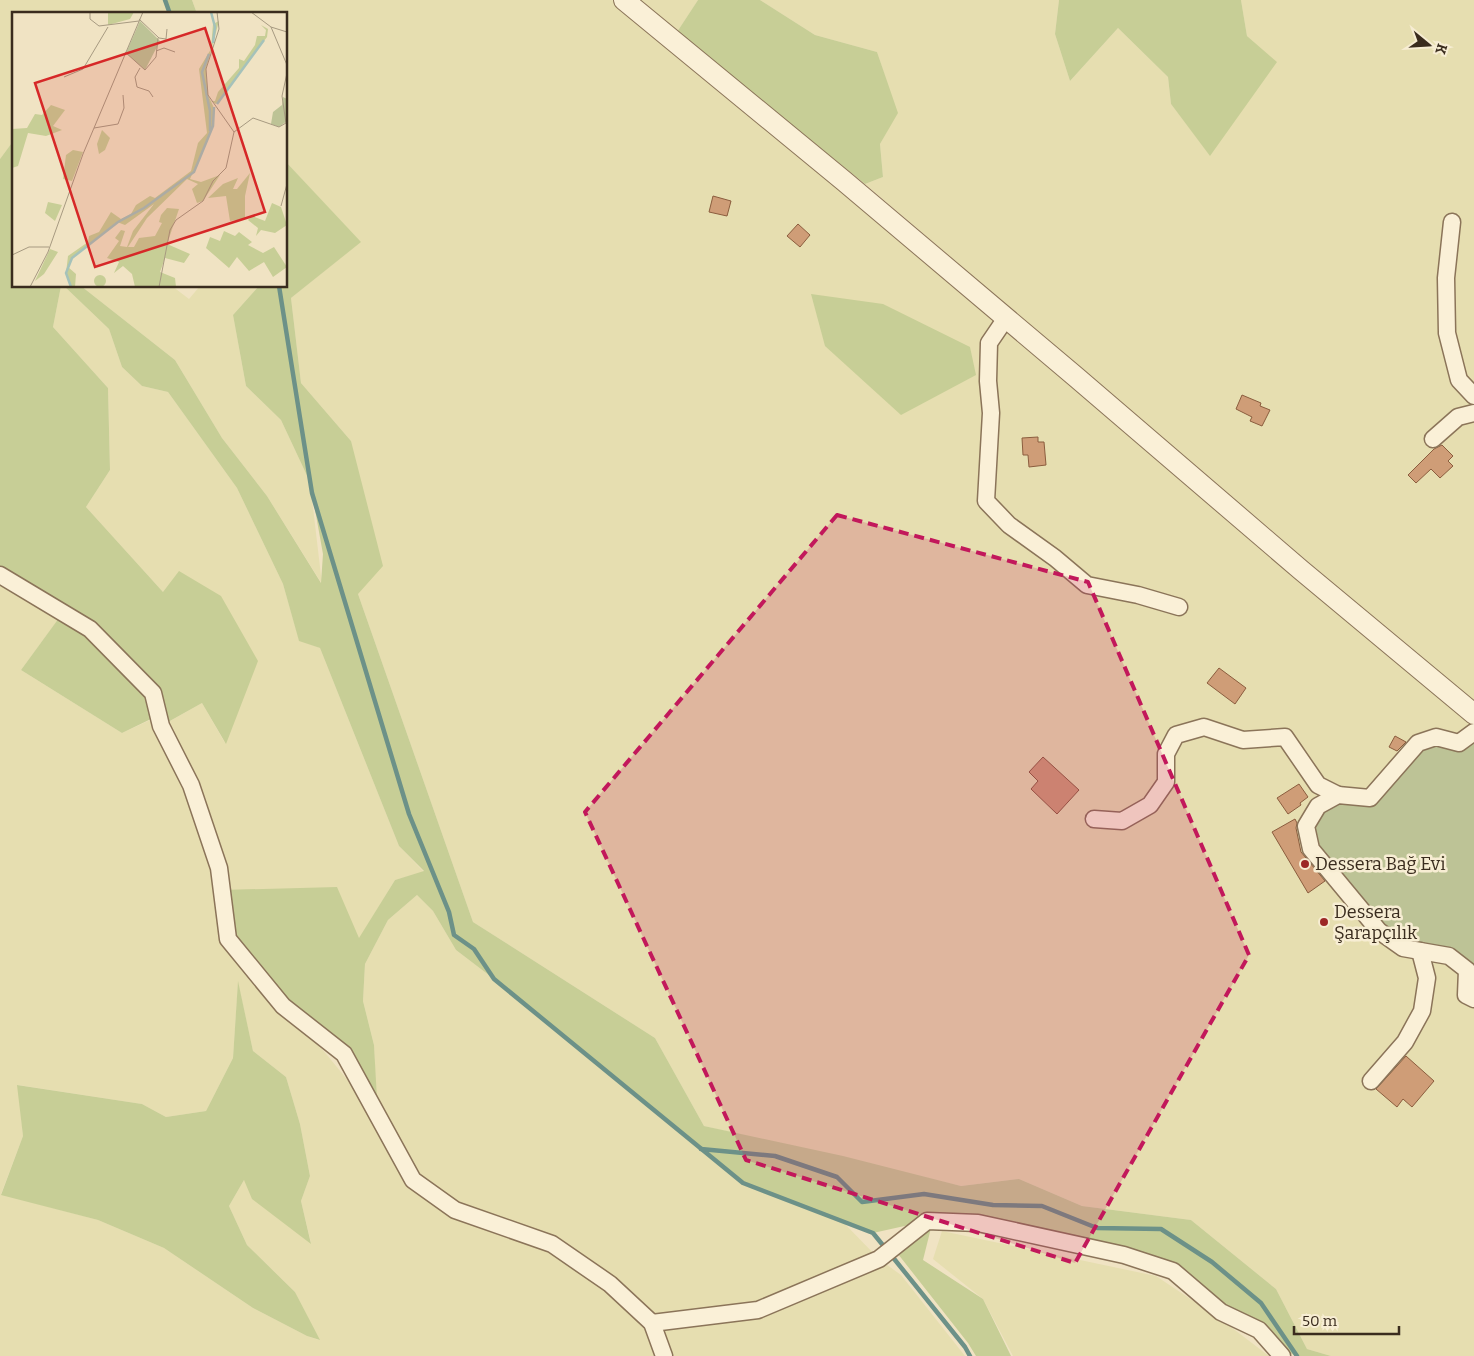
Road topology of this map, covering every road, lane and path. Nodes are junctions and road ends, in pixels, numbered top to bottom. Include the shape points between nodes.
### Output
1 (624, 0) edge
2 (1452, 222) dead end
3 (1006, 318) junction
4 (1474, 396) edge
5 (1474, 413) edge
6 (1434, 439) dead end
7 (0, 576) edge
8 (1180, 607) dead end
9 (1474, 714) edge
10 (1474, 732) edge
11 (1338, 795) junction
12 (1094, 819) dead end
13 (1420, 951) junction
14 (1474, 999) edge
15 (1371, 1081) dead end
16 (652, 1324) junction
17 (664, 1356) edge
18 (1282, 1356) edge

1 - 3 street
2 - 4 street via 1446,278 1447,332 1459,380
3 - 8 street via 989,343 991,413 986,501 1009,525 1087,586
3 - 9 street
5 - 6 street via 1458,416
7 - 16 street via 90,629 153,693 161,726 191,785 218,868 228,939 283,1006 344,1054 413,1180 455,1210 552,1244 610,1284
10 - 11 street via 1459,743 1436,737 1418,743 1370,798
11 - 12 street via 1318,784 1285,737 1243,740 1204,727 1176,735 1166,754 1166,782 1150,805 1122,821
11 - 13 street via 1318,806 1306,826 1310,849 1379,931 1403,948
13 - 14 street via 1448,956 1467,970 1466,995
13 - 15 street via 1427,978 1422,1011 1405,1042
16 - 17 street
16 - 18 street via 758,1310 879,1259 927,1221 961,1222 1124,1255 1173,1271 1221,1312 1259,1330

